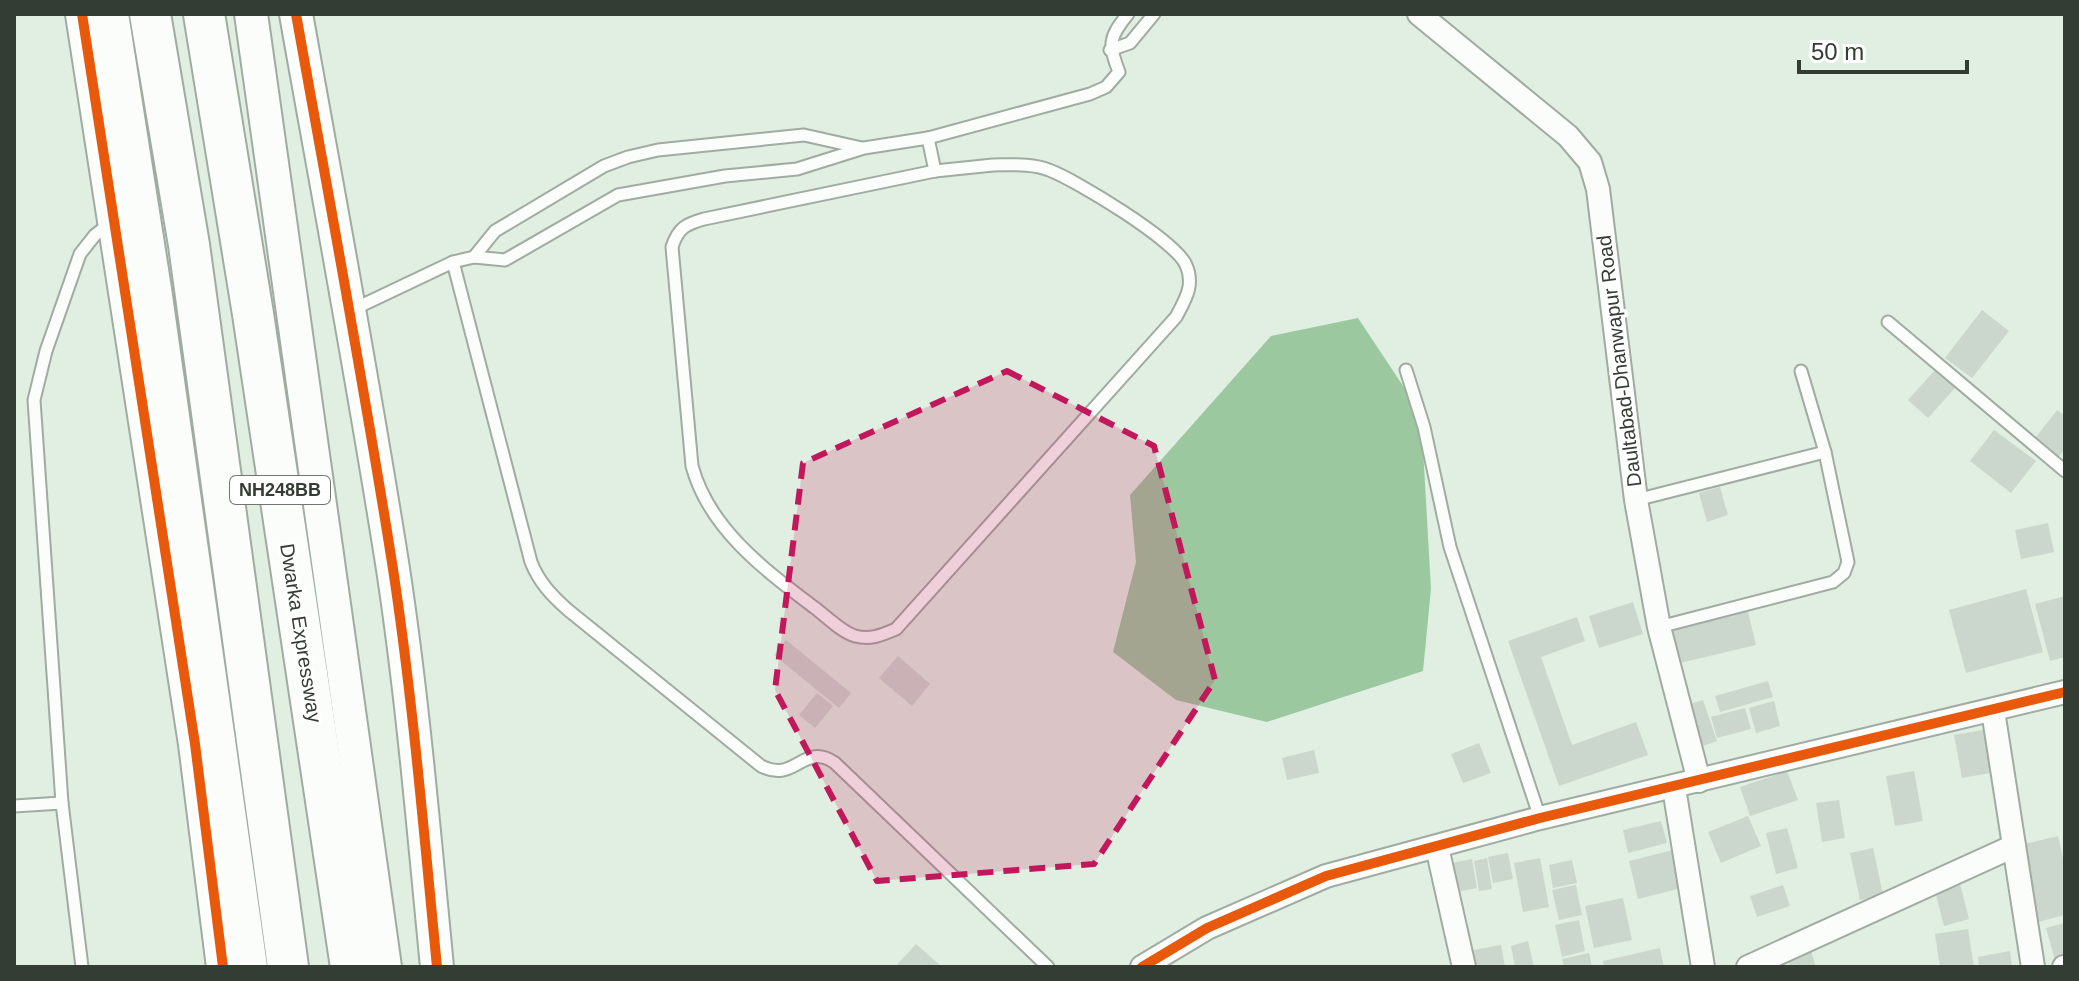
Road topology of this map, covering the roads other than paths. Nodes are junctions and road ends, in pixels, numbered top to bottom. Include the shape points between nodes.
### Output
1 (82, 14) edge
2 (112, 14) edge
3 (150, 14) edge
4 (204, 14) edge
5 (251, 14) edge
6 (296, 14) edge
7 (1128, 14) edge
8 (1154, 14) edge
9 (1419, 14) edge
10 (1110, 50) junction
11 (928, 138) junction
12 (864, 148) junction
13 (935, 171) junction
14 (114, 220) junction
15 (474, 257) junction
16 (453, 262) junction
17 (351, 310) junction
18 (1888, 322) dead end
19 (1406, 370) dead end
20 (1801, 371) dead end
21 (1825, 452) junction
22 (2065, 471) edge
23 (1636, 500) junction
24 (1659, 627) junction
25 (2065, 692) edge
26 (1993, 711) junction
27 (1699, 781) junction
28 (1674, 788) junction
29 (62, 803) junction
30 (14, 806) edge
31 (1540, 818) junction
32 (2014, 846) junction
33 (1437, 847) junction
34 (1171, 958) edge
35 (82, 967) edge
36 (223, 967) edge
37 (251, 967) edge
38 (288, 967) edge
39 (351, 967) edge
40 (385, 967) edge
41 (437, 967) edge
42 (1048, 967) edge
43 (1142, 967) edge
44 (1464, 967) edge
45 (1703, 967) edge
46 (1748, 967) edge
47 (2033, 967) edge

1 - 14 street
2 - 37 street
3 - 38 highway, NH248BB via 189,245
4 - 39 highway, Dwarka Expressway / NH248BB
5 - 40 street
6 - 17 street
7 - 10 lane via 1115,30
8 - 10 lane via 1130,43
9 - 23 street, Daultabad-Dhanwapur Road via 1568,136 1590,162 1598,189
10 - 11 lane via 1119,72 1106,87
11 - 12 lane
11 - 13 lane
12 - 15 lane via 797,169 618,195 505,260
12 - 15 lane via 804,135 628,157 495,231
13 - 13 lane via 686,224 672,247 698,489 745,551 852,635 874,638 896,629 1176,317 1190,291 1186,264 1164,242 1101,197 1047,169 993,165
14 - 29 lane via 80,254 34,400
14 - 36 street via 195,744
15 - 16 lane
16 - 17 lane
16 - 42 lane via 531,562 546,589 761,766 784,771 815,755 835,763
17 - 41 street via 395,585
18 - 22 lane
19 - 31 lane via 1450,547
20 - 21 lane
21 - 23 lane
21 - 24 lane via 1848,562 1844,573 1833,582 1791,595
23 - 24 street, Daultabad-Dhanwapur Road
24 - 27 street, Daultabad-Dhanwapur Road
25 - 26 street
26 - 27 street
26 - 32 street
27 - 28 street
28 - 31 street
28 - 45 street
29 - 30 lane
29 - 35 lane
31 - 33 street
32 - 46 street
32 - 47 street
33 - 34 street via 1326,876 1207,928
33 - 44 street
34 - 43 street

